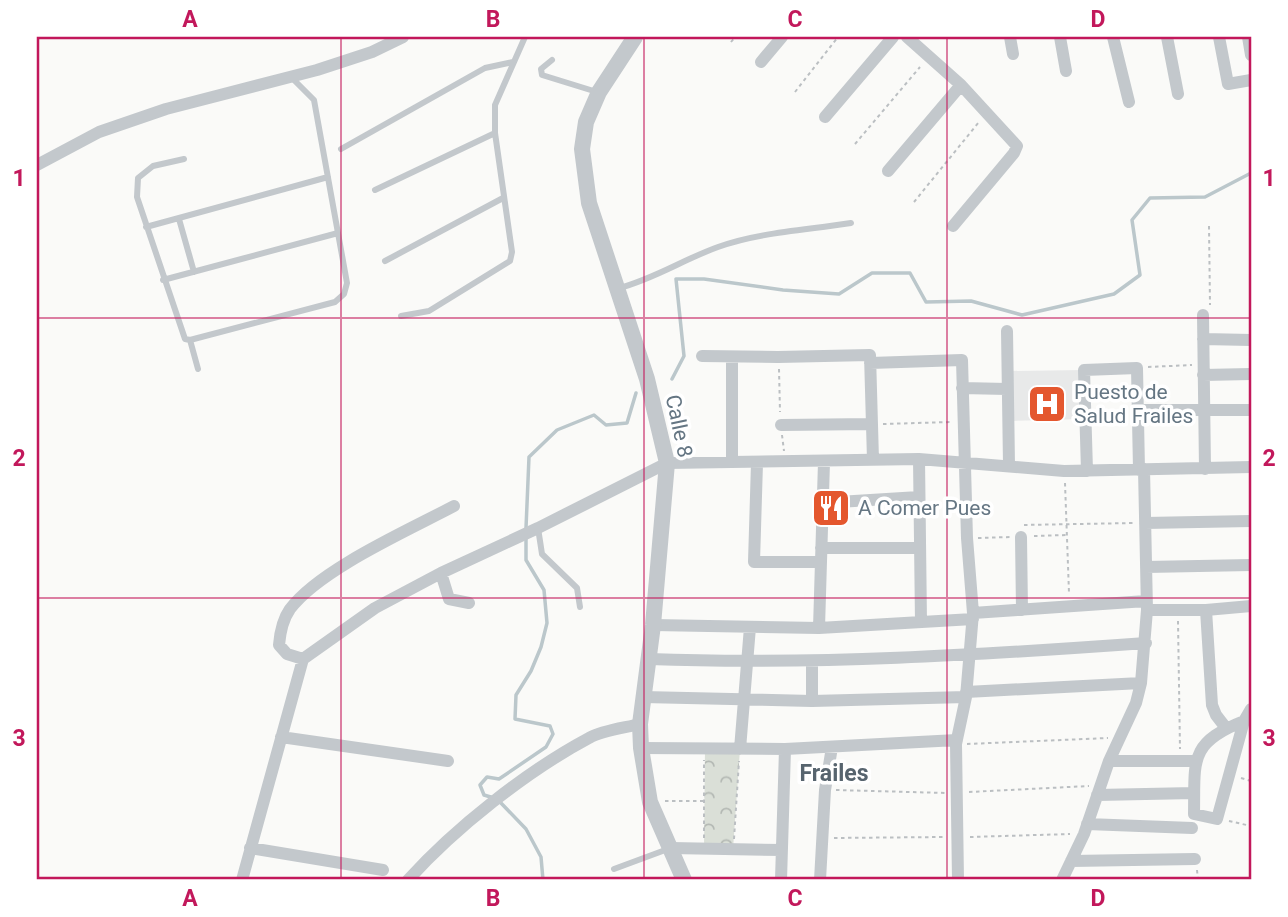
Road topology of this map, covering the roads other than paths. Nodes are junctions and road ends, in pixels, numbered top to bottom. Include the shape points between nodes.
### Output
1 (403, 37) edge
2 (525, 37) edge
3 (635, 37) edge
4 (782, 37) edge
5 (893, 37) edge
6 (906, 37) edge
7 (1010, 37) edge
8 (1060, 37) edge
9 (1113, 37) edge
10 (1167, 37) edge
11 (1219, 37) edge
12 (1248, 37) edge
13 (1013, 54) dead end
14 (1251, 55) edge
15 (552, 60) dead end
16 (513, 62) junction
17 (761, 62) dead end
18 (1066, 71) dead end
19 (291, 76) junction
20 (1251, 80) edge
21 (961, 85) junction
22 (599, 92) junction
23 (1178, 94) dead end
24 (1129, 102) dead end
25 (825, 117) dead end
26 (495, 133) junction
27 (341, 149) dead end
28 (184, 159) dead end
29 (37, 166) edge
30 (888, 171) dead end
31 (328, 177) junction
32 (375, 190) dead end
33 (503, 198) junction
34 (179, 219) junction
35 (851, 223) dead end
36 (953, 226) dead end
37 (146, 227) junction
38 (338, 233) junction
39 (385, 261) dead end
40 (194, 272) junction
41 (163, 280) junction
42 (618, 289) junction
43 (1203, 315) road end
44 (401, 316) dead end
45 (1007, 331) dead end
46 (1203, 339) junction
47 (190, 340) junction
48 (1251, 340) edge
49 (702, 356) dead end
50 (732, 357) junction
51 (870, 363) junction
52 (198, 369) dead end
53 (1203, 370) junction
54 (1251, 374) edge
55 (962, 388) junction
56 (1007, 389) junction
57 (1138, 410) junction
58 (1204, 410) junction
59 (1251, 410) edge
60 (781, 425) road end
61 (872, 425) junction
62 (919, 459) junction
63 (873, 460) junction
64 (732, 462) junction
65 (824, 462) junction
66 (964, 462) junction
67 (667, 463) junction
68 (757, 463) junction
69 (1009, 465) junction
70 (1251, 467) edge
71 (1142, 469) junction
72 (1205, 469) junction
73 (1087, 471) junction
74 (919, 497) junction
75 (822, 503) junction
76 (454, 506) dead end
77 (1251, 521) edge
78 (1145, 523) junction
79 (535, 529) junction
80 (1021, 537) road end
81 (821, 548) junction
82 (919, 548) junction
83 (821, 562) junction
84 (1251, 565) edge
85 (1146, 567) junction
86 (441, 573) junction
87 (469, 603) dead end
88 (1147, 606) junction
89 (1251, 606) edge
90 (580, 607) dead end
91 (1022, 610) junction
92 (1206, 610) junction
93 (973, 616) junction
94 (920, 622) junction
95 (653, 625) junction
96 (750, 627) junction
97 (819, 628) junction
98 (1146, 643) junction
99 (970, 656) junction
100 (303, 659) junction
101 (649, 659) junction
102 (812, 661) junction
103 (746, 663) junction
104 (1140, 683) junction
105 (966, 694) junction
106 (643, 697) junction
107 (743, 701) junction
108 (812, 701) junction
109 (1251, 709) edge
110 (1244, 721) junction
111 (640, 724) junction
112 (1226, 728) junction
113 (281, 737) junction
114 (956, 742) junction
115 (831, 747) junction
116 (641, 748) junction
117 (740, 749) junction
118 (785, 749) junction
119 (448, 761) dead end
120 (1109, 761) junction
121 (1195, 761) junction
122 (1194, 793) junction
123 (1097, 795) junction
124 (1087, 824) junction
125 (1192, 828) dead end
126 (250, 848) junction
127 (671, 848) junction
128 (782, 850) junction
129 (1195, 859) dead end
130 (1071, 861) junction
131 (614, 869) dead end
132 (383, 870) dead end
133 (242, 880) edge
134 (408, 880) edge
135 (684, 880) edge
136 (781, 880) edge
137 (820, 880) edge
138 (958, 880) edge
139 (1062, 880) edge

1 - 19 street via 372,52
2 - 16 lane
3 - 22 street, Calle 8
4 - 17 street
5 - 25 street
6 - 21 street
7 - 13 street
8 - 18 street
9 - 24 street
10 - 23 street
11 - 20 street via 1228,84
12 - 14 street
15 - 22 lane via 541,69 542,75
16 - 26 lane via 495,105
16 - 27 lane via 485,68
19 - 29 street via 99,132
19 - 31 lane via 314,100
21 - 30 street
21 - 36 street via 1017,146
22 - 42 street, Calle 8 via 586,122 582,149 589,203
26 - 32 lane
26 - 33 lane
28 - 37 lane via 153,166 138,178 137,197
31 - 34 lane
31 - 38 lane
33 - 39 lane
33 - 44 lane via 510,261 429,311
34 - 37 lane
34 - 40 lane
35 - 42 lane via 718,247
37 - 41 lane
38 - 40 lane
38 - 47 lane via 347,283 335,302
40 - 41 lane
41 - 47 lane via 185,339
42 - 67 street, Calle 8
43 - 46 street
45 - 56 street
46 - 48 street
46 - 53 street
47 - 52 lane
49 - 50 street
50 - 51 street via 870,355
50 - 64 street
51 - 55 street via 962,360
51 - 61 street
53 - 54 street
53 - 58 street
55 - 56 street
55 - 66 street
56 - 69 street
57 - 58 street
57 - 71 street
57 - 73 street via 1137,368 1084,370
58 - 59 street
58 - 72 street
60 - 61 street
61 - 63 street
62 - 63 street
62 - 66 street
62 - 74 street
63 - 65 street
64 - 67 street
64 - 68 street
65 - 68 street
65 - 75 street
66 - 69 street
66 - 93 street
67 - 79 street
67 - 95 street, Calle 8
68 - 83 street via 754,562
69 - 73 street
70 - 72 street
71 - 72 street
71 - 73 street
71 - 78 street
74 - 75 street
74 - 82 street
75 - 81 street
76 - 100 street via 315,583 289,610 281,631 279,645 287,654
77 - 78 street
78 - 85 street
79 - 86 street
79 - 90 lane via 542,554 577,588
80 - 91 street
81 - 82 street
81 - 83 street
82 - 94 street
83 - 97 street
84 - 85 street
85 - 88 street
86 - 87 street via 442,598
86 - 100 street via 375,608
88 - 91 street
88 - 92 street
88 - 98 street
89 - 92 street
91 - 93 street
92 - 112 street via 1212,705
93 - 94 street
93 - 99 street
94 - 97 street
95 - 96 street
95 - 101 street, Calle 8
96 - 97 street
96 - 103 street
98 - 99 street
98 - 104 street
99 - 102 street
99 - 105 street
100 - 113 street
101 - 103 street
101 - 106 street, Calle 8
102 - 103 street
102 - 108 street
103 - 107 street
104 - 105 street
104 - 120 street via 1136,703
105 - 108 street
105 - 114 street
106 - 107 street
106 - 111 street, Calle 8
107 - 108 street
107 - 117 street
109 - 110 street
110 - 112 street
110 - 122 street via 1217,819 1194,814
111 - 116 street, Calle 8
111 - 134 street via 591,737 519,782
112 - 121 street via 1202,747
113 - 119 street
113 - 126 street
114 - 115 street
114 - 138 street
115 - 118 street
115 - 137 street
116 - 117 street
116 - 127 street, Calle 8 via 650,802
117 - 118 street
118 - 128 street
120 - 121 street
120 - 123 street
121 - 122 street
122 - 123 street
123 - 124 street
124 - 125 street
124 - 130 street
126 - 132 street
126 - 133 street
127 - 128 street
127 - 131 lane
127 - 135 street, Calle 8
128 - 136 street
129 - 130 street
130 - 139 street

